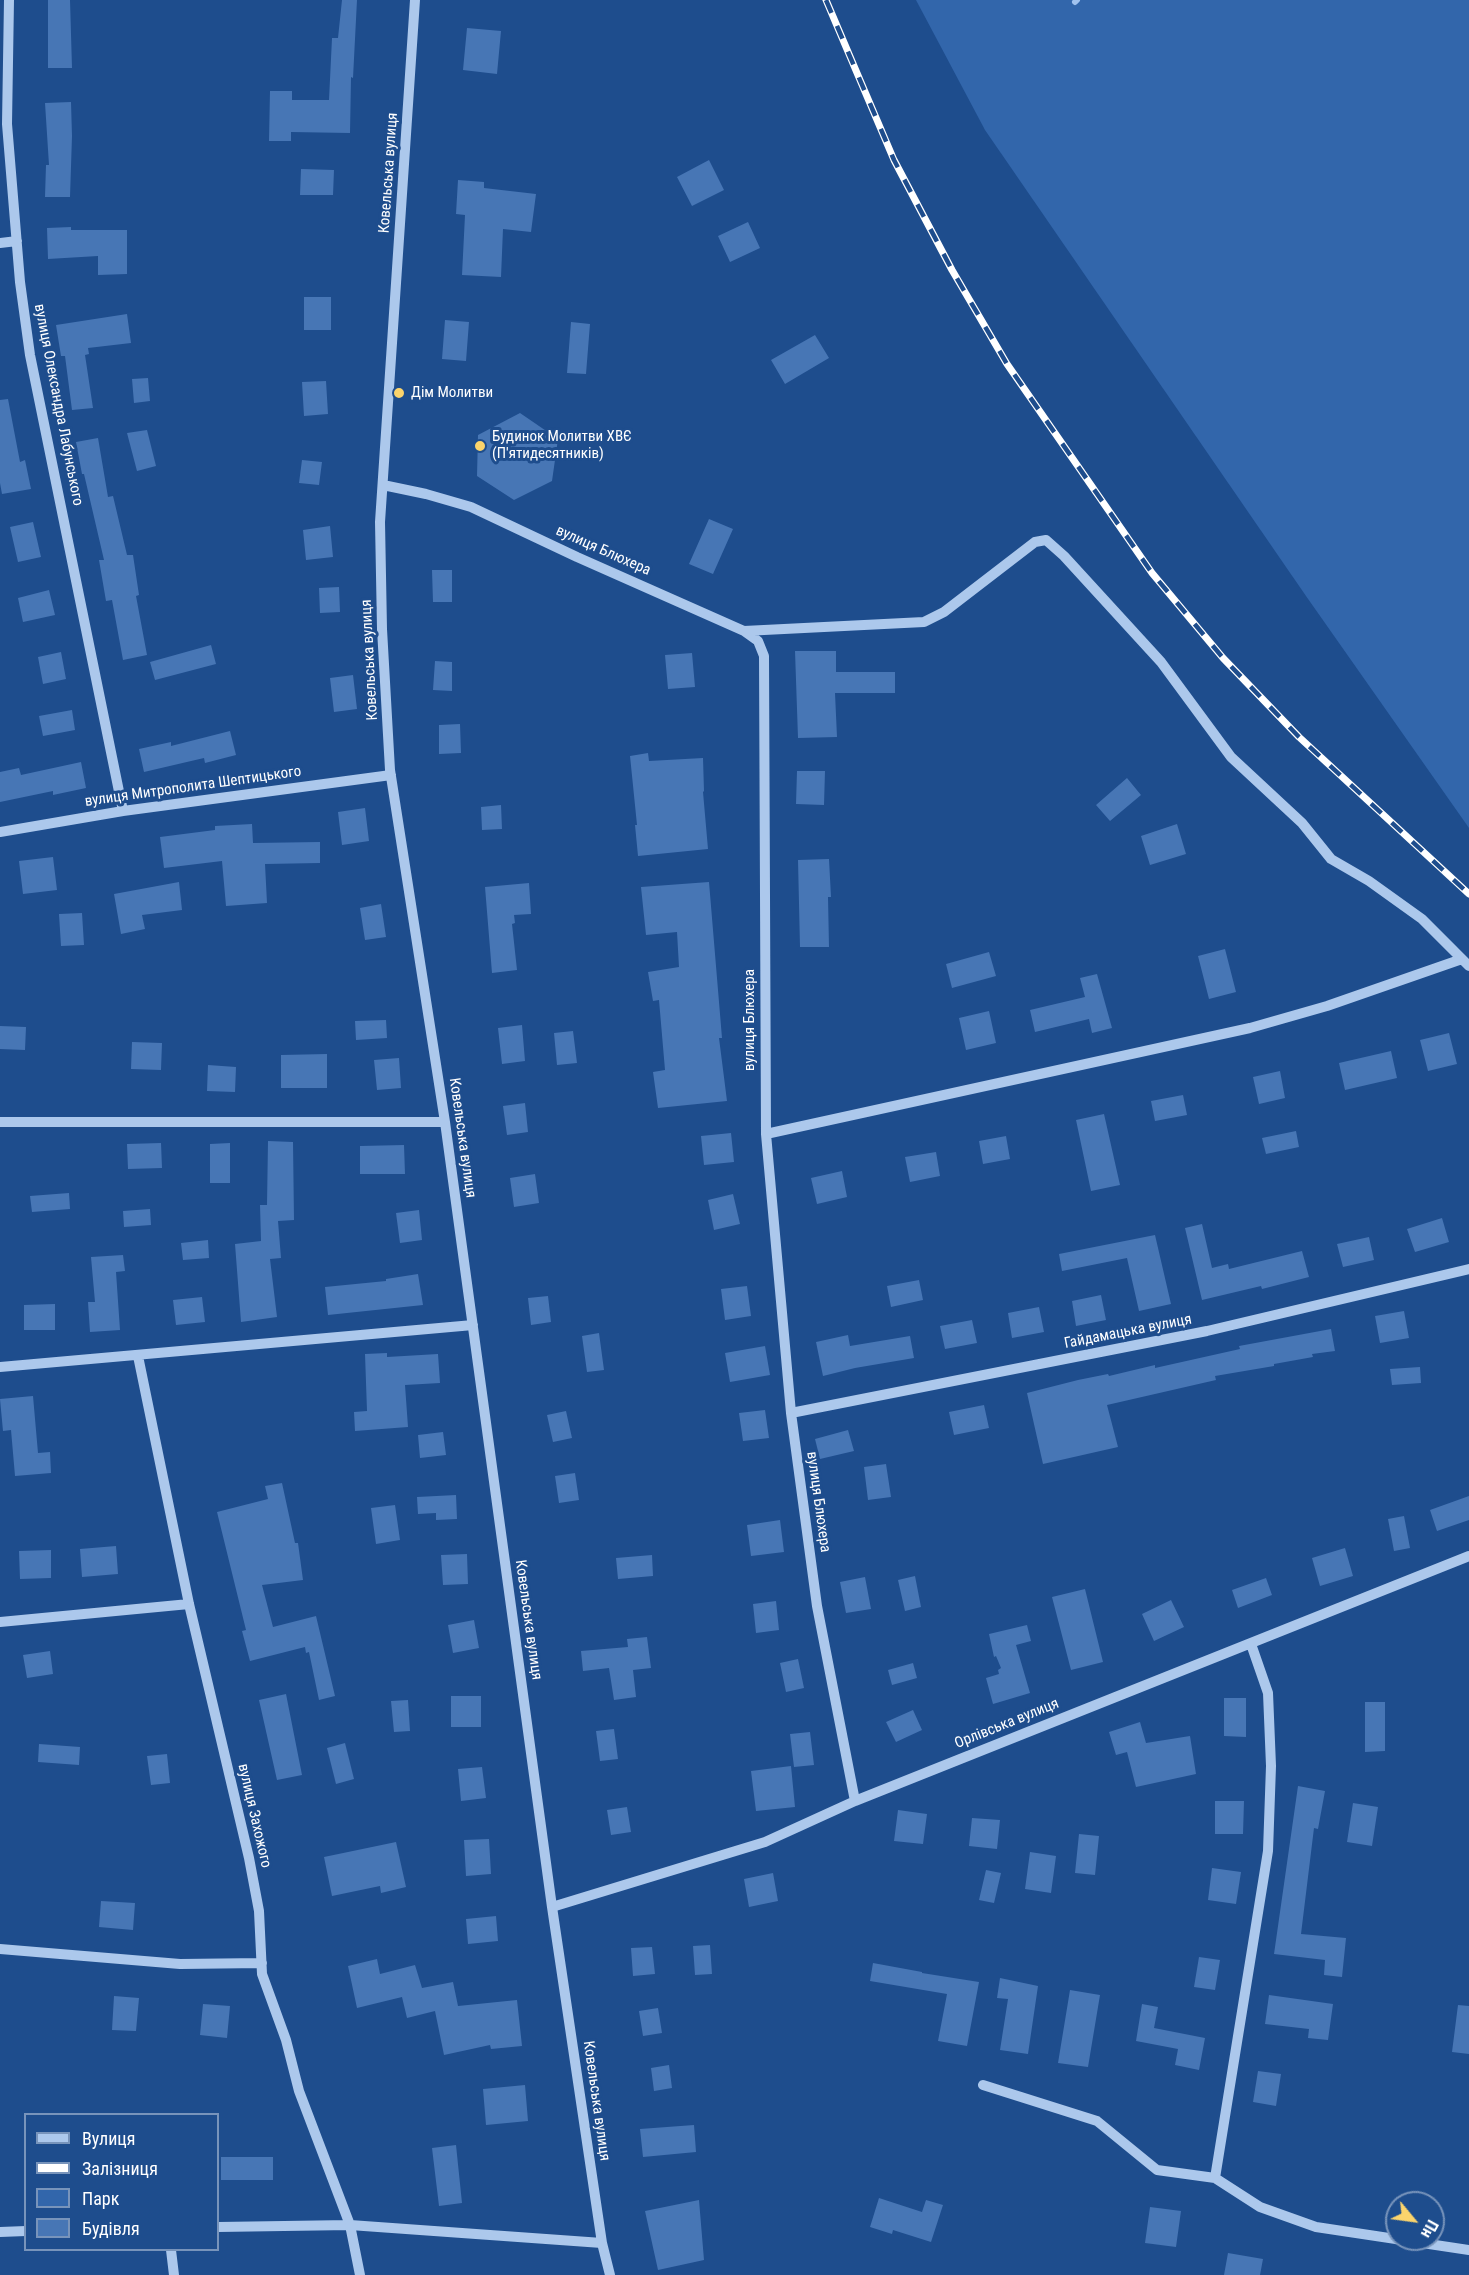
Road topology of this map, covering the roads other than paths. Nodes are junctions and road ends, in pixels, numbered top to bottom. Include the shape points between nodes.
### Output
1 (9, 0) edge
2 (415, 0) edge
3 (17, 242) junction
4 (0, 243) edge
5 (383, 485) junction
6 (744, 631) junction
7 (391, 775) junction
8 (123, 811) junction
9 (0, 832) edge
10 (1465, 962) edge
11 (0, 1122) edge
12 (445, 1122) junction
13 (766, 1134) junction
14 (1469, 1269) edge
15 (473, 1325) junction
16 (138, 1356) junction
17 (0, 1367) edge
18 (791, 1413) junction
19 (1469, 1556) edge
20 (189, 1604) junction
21 (0, 1622) edge
22 (1251, 1644) junction
23 (855, 1801) junction
24 (552, 1907) junction
25 (0, 1949) edge
26 (262, 1963) junction
27 (983, 2085) dead end
28 (1215, 2178) junction
29 (350, 2224) junction
30 (219, 2227) edge
31 (24, 2231) edge
32 (0, 2232) edge
33 (602, 2242) junction
34 (1469, 2250) edge
35 (171, 2251) edge
36 (174, 2275) edge
37 (360, 2275) edge
38 (610, 2275) edge

1 - 3 street, вулиця Олександра Лабунського via 7,124
2 - 5 street, Ковельська вулиця
3 - 4 street
3 - 8 street, вулиця Олександра Лабунського via 30,355
5 - 6 street, вулиця Блюхера via 471,507
5 - 7 street, Ковельська вулиця via 382,629
6 - 10 street via 924,622 944,612 1035,542 1046,540 1161,662 1231,757 1302,823 1330,859 1422,919
6 - 13 street, вулиця Блюхера via 758,641 764,656
7 - 8 street, вулиця Митрополита Шептицького
7 - 12 street, Ковельська вулиця
8 - 9 street, вулиця Митрополита Шептицького
10 - 13 street via 1250,1028
11 - 12 street
12 - 15 street, Ковельська вулиця
13 - 18 street, вулиця Блюхера
14 - 18 street, Гайдамацька вулиця via 1207,1331
15 - 16 street
15 - 24 street, Ковельська вулиця
16 - 17 street
16 - 20 street, вулиця Захожого
18 - 23 street, вулиця Блюхера via 817,1606
19 - 22 street, Орлівська вулиця
20 - 21 street
20 - 26 street, вулиця Захожого via 249,1858 259,1911
22 - 23 street, Орлівська вулиця
22 - 28 street via 1268,1693 1268,1851
23 - 24 street, Орлівська вулиця via 765,1842
24 - 33 street, Ковельська вулиця
25 - 26 street via 180,1964
26 - 29 street, вулиця Захожого via 262,1974 299,2091
27 - 28 street via 1096,2121 1156,2170
28 - 34 street via 1260,2207 1316,2227
29 - 30 street
29 - 33 street
29 - 37 street, вулиця Захожого
31 - 32 street
33 - 38 street, Ковельська вулиця
35 - 36 street

